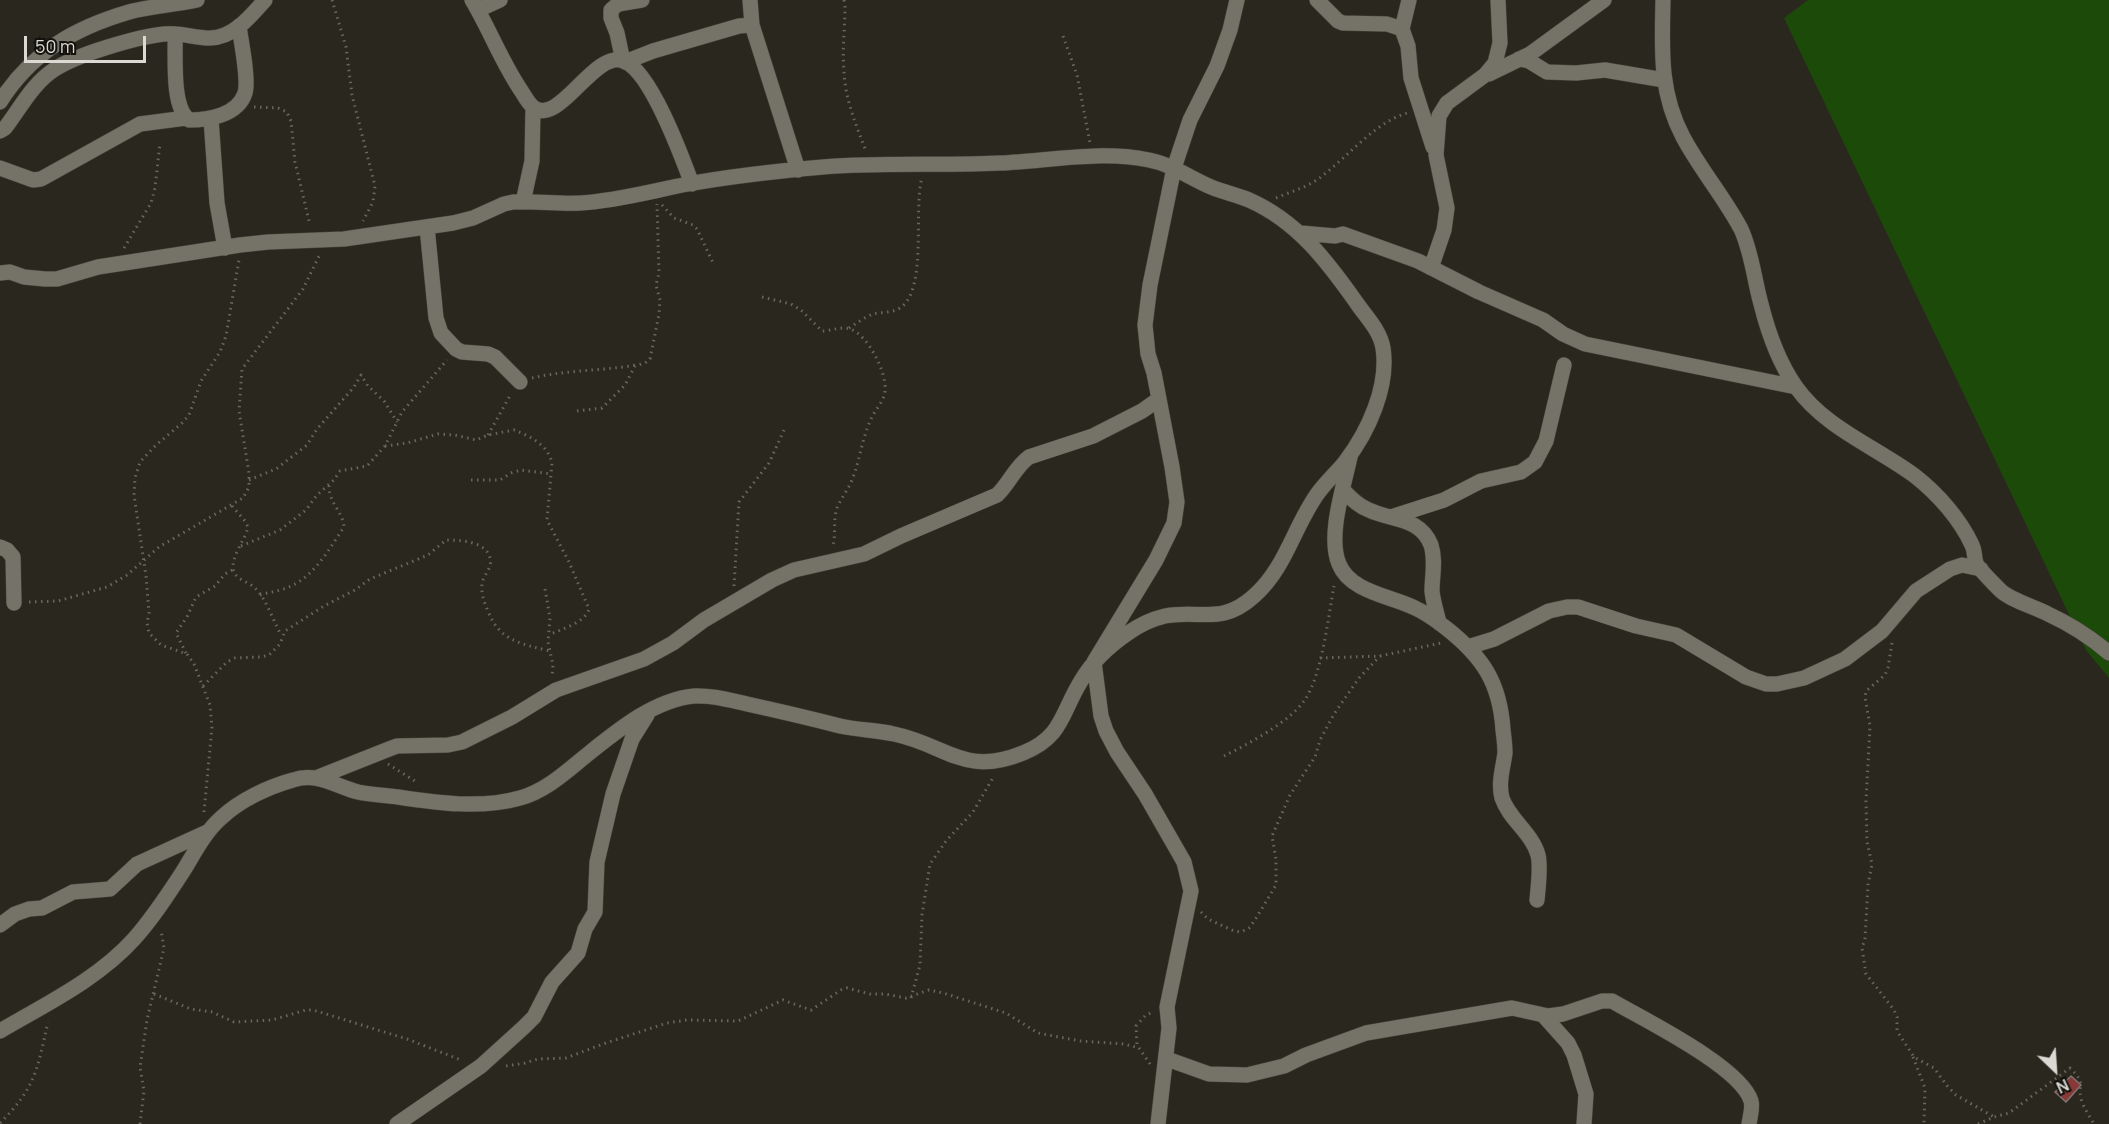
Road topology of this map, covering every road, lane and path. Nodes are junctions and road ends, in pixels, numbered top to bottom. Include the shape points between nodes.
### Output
1 (197, 0) edge
2 (265, 0) edge
3 (332, 0) edge
4 (500, 0) edge
5 (642, 0) edge
6 (750, 0) edge
7 (844, 0) edge
8 (1237, 0) edge
9 (1317, 0) edge
10 (1409, 0) edge
11 (1498, 0) edge
12 (1604, 0) edge
13 (1663, 0) edge
14 (475, 5) edge
15 (752, 25) junction
16 (239, 26) junction
17 (1402, 29) junction
18 (175, 34) junction
19 (1063, 36) dead end
20 (1519, 59) junction
21 (624, 61) junction
22 (1483, 76) junction
23 (1665, 80) junction
24 (0, 102) edge
25 (234, 107) junction
26 (533, 108) junction
27 (1421, 110) junction
28 (186, 118) junction
29 (211, 119) junction
30 (0, 131) edge
31 (160, 143) dead end
32 (1436, 155) junction
33 (1092, 157) junction
34 (871, 164) junction
35 (947, 164) junction
36 (0, 168) edge
37 (1174, 168) junction
38 (798, 170) junction
39 (692, 183) junction
40 (523, 202) junction
41 (1259, 206) junction
42 (427, 227) junction
43 (1301, 233) junction
44 (344, 239) junction
45 (321, 240) junction
46 (232, 247) junction
47 (113, 264) junction
48 (714, 266) dead end
49 (1431, 268) junction
50 (0, 273) edge
51 (762, 297) dead end
52 (848, 328) junction
53 (456, 349) junction
54 (640, 364) junction
55 (1564, 365) dead end
56 (520, 382) junction
57 (1796, 387) junction
58 (1159, 399) junction
59 (577, 411) dead end
60 (397, 422) junction
61 (785, 428) dead end
62 (488, 435) junction
63 (385, 446) junction
64 (1351, 456) junction
65 (551, 474) junction
66 (249, 480) junction
67 (471, 480) dead end
68 (329, 484) junction
69 (1343, 490) junction
70 (232, 506) junction
71 (1391, 517) junction
72 (240, 546) junction
73 (0, 547) edge
74 (143, 561) junction
75 (825, 563) junction
76 (1339, 564) junction
77 (234, 569) junction
78 (1981, 569) junction
79 (545, 590) dead end
80 (260, 595) junction
81 (14, 603) joint
82 (731, 605) junction
83 (1896, 615) junction
84 (1439, 623) junction
85 (549, 635) junction
86 (282, 637) junction
87 (1464, 643) junction
88 (550, 651) junction
89 (2109, 652) edge
90 (187, 654) junction
91 (1380, 656) junction
92 (1320, 658) junction
93 (1094, 662) junction
94 (203, 686) junction
95 (544, 698) junction
96 (651, 710) junction
97 (372, 755) junction
98 (1224, 756) dead end
99 (1004, 759) junction
100 (316, 778) junction
101 (421, 785) dead end
102 (206, 832) junction
103 (1189, 900) junction
104 (1537, 900) dead end
105 (157, 911) junction
106 (0, 925) edge
107 (154, 994) junction
108 (911, 998) junction
109 (53, 1000) junction
110 (1167, 1004) junction
111 (1543, 1015) junction
112 (0, 1031) edge
113 (1139, 1048) junction
114 (1913, 1055) junction
115 (1167, 1059) junction
116 (481, 1066) junction
117 (1162, 1086) junction
118 (1994, 1117) junction
119 (0, 1123) edge
120 (140, 1124) edge
121 (397, 1124) edge
122 (1158, 1124) edge
123 (1584, 1124) edge
124 (1749, 1124) edge
125 (1924, 1124) edge
126 (1978, 1124) edge
127 (2094, 1124) edge

1 - 24 street via 129,12 59,41 26,67
2 - 16 street
3 - 44 path via 346,47 352,95 375,186 365,218
4 - 14 street
5 - 21 street via 618,4 611,10
6 - 15 street
7 - 34 path via 846,91
8 - 37 street via 1230,30 1190,120
9 - 17 street via 1342,23 1387,24
10 - 17 street
11 - 22 street via 1500,43 1495,63
12 - 20 street
13 - 23 street via 1661,56
14 - 26 street
15 - 21 street
15 - 38 street
16 - 18 street via 212,38
16 - 25 street via 246,81 245,93
17 - 27 street
18 - 28 street via 177,96
18 - 30 street via 145,37 97,51 56,69 39,82
19 - 33 path via 1077,75
20 - 22 street
20 - 23 street via 1547,72 1605,70
21 - 26 street via 611,61 602,67 551,110
21 - 39 street via 650,90 673,131
22 - 32 street via 1438,116
23 - 57 street via 1682,135 1730,210 1749,248 1768,330
25 - 29 street
25 - 45 path via 278,108 287,112 301,186
26 - 40 street via 532,161
27 - 32 street
27 - 41 path via 1387,120 1321,178
28 - 29 street
28 - 36 street via 140,124 41,179 33,180
29 - 46 street via 217,203
31 - 47 path via 151,203
32 - 49 street via 1447,208
33 - 35 street
33 - 37 street via 1113,155 1153,160
34 - 35 street
34 - 38 street
35 - 52 path via 921,178 919,246 909,299 893,312 873,315
37 - 41 street
37 - 58 street via 1145,325
38 - 39 street
39 - 40 street via 580,203
40 - 42 street
41 - 43 street
42 - 44 street
42 - 53 street via 437,325
43 - 49 street via 1343,234
43 - 64 street via 1338,276 1376,329 1383,346 1376,407
44 - 45 street
45 - 46 street
45 - 66 path via 303,289 242,369 239,411
46 - 47 street
46 - 74 path via 237,278 220,352 201,381 189,415 140,462 135,478
47 - 50 street via 57,279
48 - 54 path via 697,229 674,218 657,198 659,314 650,359
49 - 57 street via 1544,320 1585,344
51 - 52 path via 791,304 822,331
52 - 75 path via 871,348 886,389 871,419 852,480 838,505 835,535
53 - 56 street via 492,355
53 - 60 path
54 - 56 path via 546,375
54 - 59 path via 602,408
55 - 71 street via 1546,441 1530,467
56 - 62 path
57 - 78 street via 1821,412 1931,489 1963,529 1974,548 1976,566
58 - 75 street via 1093,436 1029,458 997,495 864,554
58 - 93 street via 1177,502 1174,523
60 - 63 path
60 - 66 path via 362,375 308,445 276,469
61 - 82 path via 769,463 740,502
62 - 63 path via 471,440 438,434
62 - 65 path via 514,430 540,444 550,453
63 - 68 path via 367,466 340,471
64 - 69 street
64 - 93 street via 1318,493 1284,558 1253,598 1225,614 1165,616 1147,622 1130,631
65 - 67 path via 521,470 500,480
65 - 85 path via 547,520 589,609 582,619
66 - 70 path via 243,498
68 - 72 path via 306,510 280,530
68 - 80 path via 329,495 344,527 319,564 302,579 287,588
69 - 71 street via 1369,511
69 - 76 street via 1337,521
70 - 72 path via 247,524
70 - 74 path via 159,547
71 - 84 street via 1410,522 1424,532 1431,546 1432,593
72 - 77 path
73 - 81 street via 13,557
74 - 81 path via 117,582 95,591 58,601
74 - 90 path via 149,633 160,645
75 - 82 street via 794,570
76 - 84 street via 1358,585 1417,608
76 - 92 path
77 - 80 path via 239,579 255,587
77 - 90 path via 196,597 176,630
78 - 83 street via 1962,565 1950,569 1916,591
78 - 89 street via 2001,592 2083,631
79 - 85 path
80 - 86 path
82 - 95 street via 644,659 556,690
83 - 87 street via 1845,659 1804,678 1777,684 1746,677 1676,635 1578,607 1549,611 1494,639
83 - 114 path via 1888,668 1866,690 1865,696 1870,726 1867,842 1872,864 1862,958 1866,974 1894,1011 1897,1031
84 - 87 street
85 - 88 path
86 - 88 path via 285,631 370,579 428,555 446,540 455,540 481,547 490,559 482,588 496,629 520,643
86 - 94 path via 269,655 235,658
87 - 91 path via 1426,645
87 - 104 street via 1492,679 1502,706 1502,798 1539,856
88 - 95 path via 552,676
90 - 94 path
91 - 92 path
91 - 103 path via 1334,714 1315,757 1290,795 1272,836 1276,885 1256,920 1249,928 1234,931 1208,919
92 - 98 path via 1302,704 1255,741
93 - 99 street via 1077,686 1059,728 1042,743
93 - 103 street via 1106,731 1184,862 1191,891
94 - 102 path via 212,727
95 - 97 street via 462,742 397,746
96 - 99 street via 687,697 714,696 849,728 896,734 963,761
96 - 100 street via 542,790 494,803 450,803 357,792
96 - 116 street via 632,739 612,794 597,862 595,912 578,953 552,982 534,1017
97 - 100 street
97 - 101 path
99 - 108 path via 973,812 930,864 920,965
100 - 102 street via 305,777 266,790 237,805
102 - 105 street
102 - 106 street via 130,868 114,887 73,892 42,908 15,914
103 - 110 street
105 - 107 path via 164,948
105 - 109 street via 112,960
107 - 116 path via 234,1022 272,1020 313,1010
107 - 120 path via 140,1068 144,1091
108 - 113 path via 929,990 943,993 1006,1013 1038,1033
108 - 116 path via 847,988 811,1010 783,1000 738,1020 667,1023 566,1059
109 - 112 street
109 - 119 path via 36,1073 27,1093
110 - 113 path via 1139,1021 1135,1035
110 - 115 street
111 - 115 street via 1512,1008 1366,1033 1284,1066 1247,1075 1209,1074
111 - 123 street via 1574,1055 1586,1094
111 - 124 street via 1612,1001 1721,1066 1752,1102
113 - 117 path
114 - 118 path via 1934,1068 1956,1095
114 - 125 path via 1925,1088
115 - 117 street
116 - 121 street
117 - 122 street
118 - 126 path
118 - 127 path via 2009,1113 2070,1068 2081,1082 2080,1095

